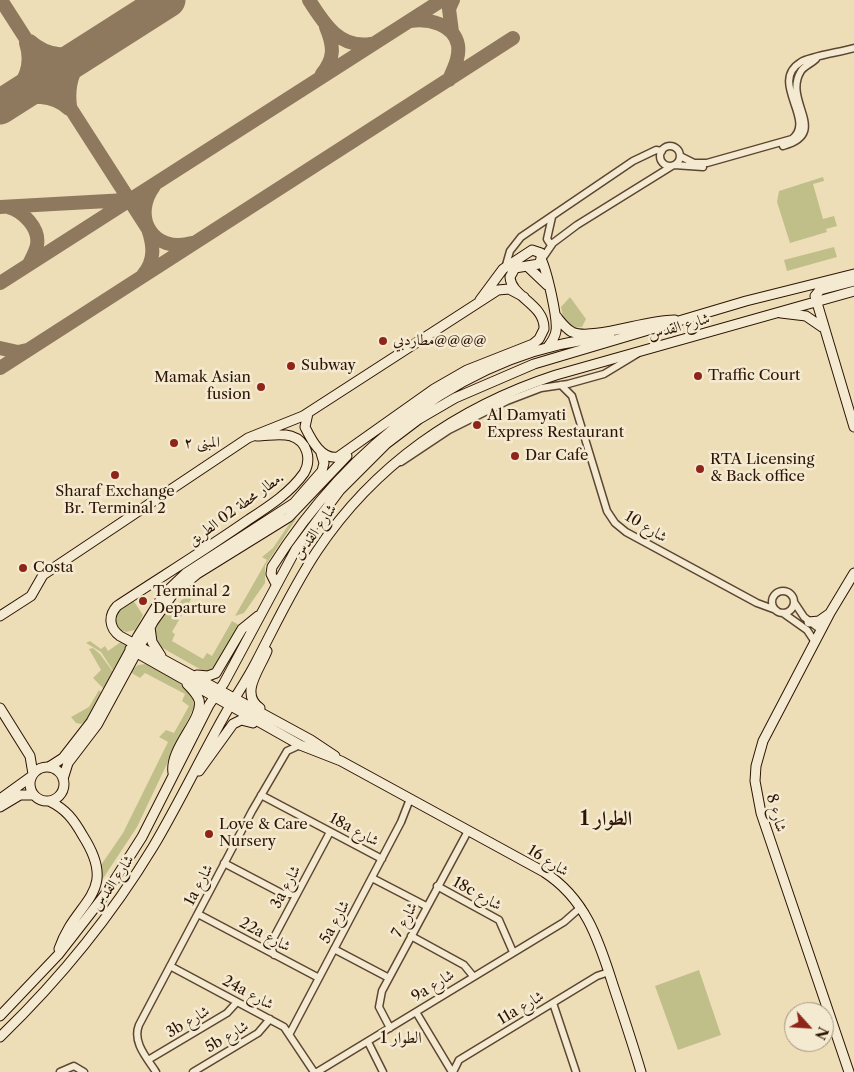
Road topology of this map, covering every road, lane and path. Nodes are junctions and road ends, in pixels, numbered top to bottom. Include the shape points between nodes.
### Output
1 (854, 48) edge
2 (816, 58) junction
3 (662, 151) junction
4 (680, 156) junction
5 (673, 166) junction
6 (552, 216) junction
7 (551, 245) junction
8 (542, 259) junction
9 (506, 265) junction
10 (527, 266) junction
11 (854, 274) edge
12 (854, 281) edge
13 (548, 284) junction
14 (854, 291) edge
15 (524, 297) junction
16 (816, 302) junction
17 (479, 303) junction
18 (776, 312) junction
19 (556, 316) junction
20 (682, 321) junction
21 (824, 328) junction
22 (626, 337) junction
23 (547, 348) junction
24 (637, 353) junction
25 (579, 381) junction
26 (561, 385) junction
27 (572, 396) junction
28 (308, 413) junction
29 (852, 430) edge
30 (252, 436) junction
31 (366, 438) junction
32 (322, 453) junction
33 (358, 459) junction
34 (393, 464) junction
35 (356, 472) junction
36 (324, 510) junction
37 (308, 515) junction
38 (854, 573) edge
39 (276, 584) junction
40 (773, 597) junction
41 (794, 602) junction
42 (757, 603) junction
43 (780, 612) junction
44 (829, 614) junction
45 (260, 615) junction
46 (0, 616) edge
47 (809, 622) junction
48 (150, 627) junction
49 (273, 629) junction
50 (821, 630) junction
51 (815, 642) junction
52 (135, 648) junction
53 (162, 658) junction
54 (151, 661) junction
55 (129, 668) junction
56 (185, 676) junction
57 (217, 693) junction
58 (233, 703) junction
59 (0, 708) edge
60 (279, 722) junction
61 (274, 731) junction
62 (286, 737) junction
63 (300, 745) junction
64 (287, 751) junction
65 (341, 761) junction
66 (49, 767) junction
67 (33, 775) junction
68 (173, 776) junction
69 (63, 779) junction
70 (189, 782) junction
71 (34, 795) junction
72 (261, 796) junction
73 (0, 799) edge
74 (49, 801) junction
75 (412, 801) junction
76 (0, 807) edge
77 (466, 830) junction
78 (330, 832) junction
79 (382, 859) junction
80 (224, 863) junction
81 (372, 878) junction
82 (437, 886) junction
83 (296, 894) junction
84 (426, 906) junction
85 (583, 910) junction
86 (198, 914) junction
87 (411, 936) junction
88 (334, 949) junction
89 (513, 952) junction
90 (274, 954) junction
91 (58, 955) junction
92 (170, 966) junction
93 (609, 972) junction
94 (473, 976) junction
95 (320, 978) junction
96 (389, 978) junction
97 (237, 1002) junction
98 (553, 1004) junction
99 (416, 1012) junction
100 (0, 1016) edge
101 (270, 1019) junction
102 (392, 1026) junction
103 (290, 1033) junction
104 (0, 1038) edge
105 (365, 1043) junction
106 (302, 1056) junction
107 (148, 1060) junction
108 (82, 1070) edge
109 (60, 1072) edge
110 (156, 1072) edge
111 (193, 1072) edge
112 (308, 1072) edge
113 (315, 1072) edge
114 (383, 1072) edge
115 (453, 1072) edge
116 (576, 1072) edge
117 (641, 1072) edge
118 (849, 1072) edge

1 - 2 street
2 - 4 street via 801,62 790,75 789,86 800,124 795,137 707,163 694,163
2 - 5 street via 802,69 797,80 796,92 806,126 799,140 705,167
3 - 4 street via 674,147
3 - 5 street via 662,162
3 - 6 street via 650,153 644,160 628,166
4 - 5 street
5 - 7 street via 611,200
6 - 7 street via 546,239
6 - 9 street via 515,243
7 - 8 street
8 - 9 street via 541,254 534,250
8 - 10 street via 536,265
8 - 13 street
9 - 17 street
10 - 13 street
10 - 15 street via 515,268 510,277
11 - 20 street, شارع القدس
12 - 16 street via 817,292
13 - 19 street
14 - 16 street, شارع القدس
15 - 17 street via 502,289
15 - 31 street via 542,318 544,330 537,341 445,382 401,410
16 - 18 street, شارع القدس
16 - 21 street
17 - 28 street
18 - 21 street via 806,316
18 - 24 street, شارع القدس
19 - 20 street via 566,328 581,334 613,331 654,321
19 - 23 street via 555,335
20 - 22 street, شارع القدس
21 - 29 street
22 - 23 street via 581,340
22 - 35 street, شارع القدس via 534,364 455,398 403,431
23 - 33 street via 445,393 403,421
24 - 25 street via 610,371
24 - 34 street, شارع القدس via 556,375 500,396 435,432
25 - 26 street
25 - 27 street
26 - 27 street, شارع 10
26 - 34 street via 541,388 507,401 449,430 407,459
27 - 42 street, شارع 10 via 610,517 620,528
28 - 30 street
28 - 32 street via 305,427
30 - 46 street via 43,575 31,596
30 - 52 street, مطار محطة 02 الطريق. via 285,435 297,439 308,454 304,472 274,502 117,606 111,618 112,626
31 - 32 street via 338,457 330,458
31 - 48 street, مطار محطة 02 الطريق. via 289,517 185,582
32 - 52 street, مطار محطة 02 الطريق. via 322,471 298,500 176,582 159,601
33 - 35 street
33 - 37 street
34 - 49 street, شارع القدس via 365,490 329,533
35 - 36 street, شارع القدس
36 - 37 street
36 - 39 street, شارع القدس
37 - 39 street via 271,569
38 - 44 street, شارع 8
39 - 45 street, شارع القدس
40 - 41 street via 784,591
40 - 42 street
40 - 43 street via 772,604
41 - 43 street via 789,611
41 - 47 street
42 - 43 street, شارع 10
43 - 51 street, شارع 10 via 807,630
44 - 47 street
44 - 50 street, شارع 8
45 - 56 street via 242,629 216,673
45 - 57 street, شارع القدس
47 - 50 street
48 - 52 street, مطار محطة 02 الطريق.
48 - 53 street via 152,642
49 - 58 street, شارع القدس
49 - 60 street via 268,652 250,694 253,702
50 - 51 street, شارع 8
51 - 118 street, شارع 8 via 763,741 756,766 755,788
52 - 53 street, مطار محطة 02 الطريق.
52 - 54 street, مطار محطة 02 الطريق.
52 - 55 street, مطار محطة 02 الطريق.
52 - 66 street, مطار محطة 02 الطريق. via 91,722 63,758
53 - 56 street, مطار محطة 02 الطريق.
54 - 55 street
54 - 56 street, مطار محطة 02 الطريق.
55 - 69 street, مطار محطة 02 الطريق. via 97,725 68,763
56 - 57 street, مطار محطة 02 الطريق.
56 - 68 street via 199,704 175,756
57 - 58 street, شارع 16
57 - 68 street, شارع القدس
58 - 60 street, شارع 16
58 - 61 street, شارع 16
58 - 70 street, شارع القدس
59 - 67 street via 30,756
60 - 65 street, شارع 16
61 - 62 street, شارع 16
61 - 70 street via 244,720 233,724
62 - 63 street, شارع 16
62 - 64 street
63 - 64 street
63 - 65 street, شارع 16
64 - 72 street, 1a شارع
65 - 75 street, شارع 16
66 - 67 street
66 - 69 street via 58,771
67 - 71 street via 30,787
67 - 73 street
68 - 91 street, شارع القدس via 127,863
69 - 74 street via 61,794
70 - 104 street, شارع القدس via 154,846 101,925 39,999
71 - 74 street
71 - 76 street via 20,795
72 - 78 street, 18a شارع
72 - 80 street, 1a شارع
74 - 91 street via 71,816 93,851 98,866 95,888 64,937
75 - 77 street, شارع 16
75 - 79 street, 5a شارع
77 - 82 street, شارع 7
77 - 85 street, شارع 16 via 553,878
78 - 79 street, 18a شارع
78 - 83 street, 3a شارع
79 - 81 street, 5a شارع
80 - 83 street via 283,894
80 - 86 street, 1a شارع
81 - 84 street
81 - 88 street, 5a شارع
82 - 84 street, شارع 7
82 - 89 street, 18c شارع via 499,920
83 - 90 street, 3a شارع via 272,943
84 - 87 street, شارع 7
85 - 89 street, 9a شارع
85 - 93 street, شارع 16
86 - 90 street, 22a شارع
86 - 92 street, 1a شارع
87 - 94 street via 464,965
87 - 96 street, شارع 7
88 - 95 street, 5a شارع
88 - 96 street
89 - 94 street, 9a شارع
90 - 95 street, 22a شارع
91 - 100 street, شارع القدس
92 - 97 street, 24a شارع
92 - 107 street, 1a شارع via 136,1032
93 - 98 street, 11a شارع
93 - 117 street, شارع 16
94 - 99 street, 9a شارع
95 - 103 street, 5a شارع
96 - 102 street, شارع 7 via 379,1003
97 - 101 street, 24a شارع
97 - 107 street, 3b شارع via 227,1013
98 - 115 street, 11a شارع via 459,1060
98 - 116 street
99 - 102 street, 9a شارع
99 - 115 street
101 - 103 street, 24a شارع
101 - 111 street, 5b شارع via 258,1033
102 - 105 street, 9a شارع
103 - 106 street, 24a شارع
105 - 113 street, 9a شارع
105 - 114 street
106 - 112 street, 24a شارع
106 - 113 street, 24a شارع
107 - 110 street
108 - 109 street via 71,1066

